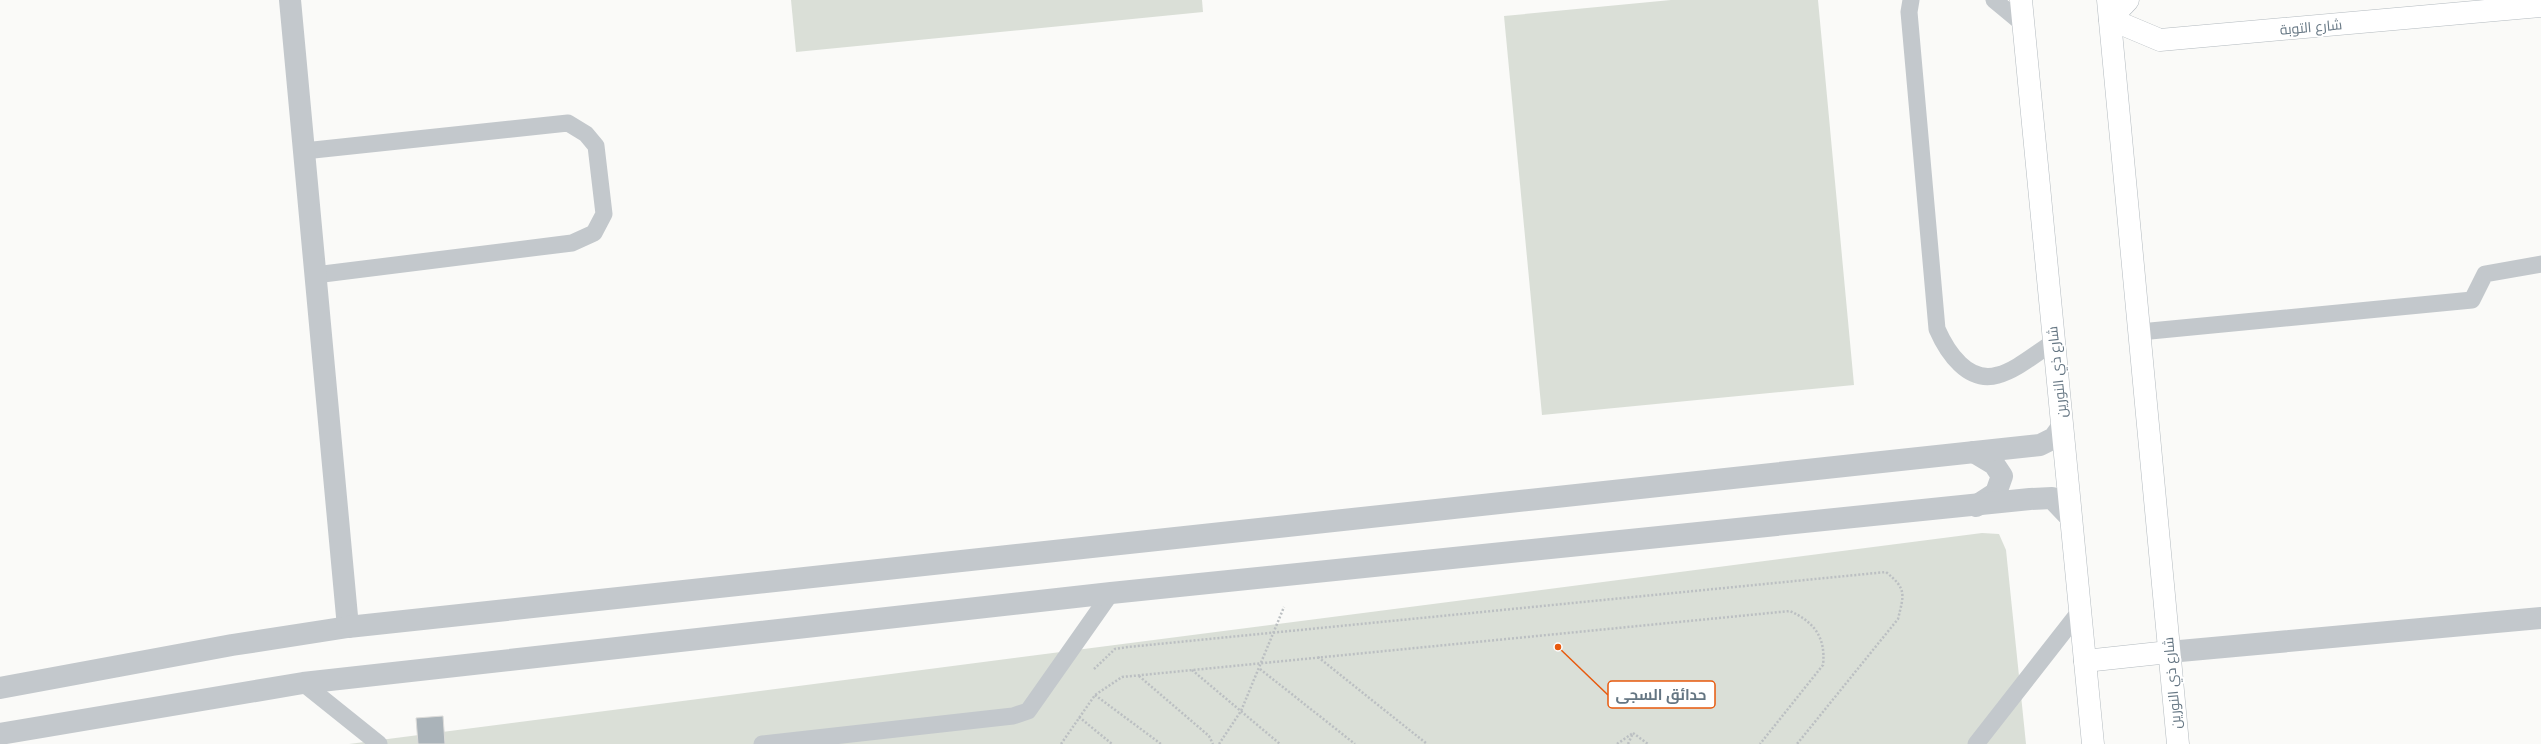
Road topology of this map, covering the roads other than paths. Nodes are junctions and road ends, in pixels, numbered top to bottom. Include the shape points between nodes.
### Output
1 (290, 0) edge
2 (1911, 0) edge
3 (1994, 0) edge
4 (2021, 0) edge
5 (2128, 0) edge
6 (2541, 6) edge
7 (2109, 9) edge
8 (2024, 24) junction
9 (304, 151) junction
10 (2541, 264) edge
11 (315, 275) junction
12 (2140, 332) junction
13 (2054, 342) junction
14 (2062, 427) junction
15 (1974, 452) junction
16 (1976, 506) junction
17 (2071, 518) junction
18 (1111, 593) junction
19 (2080, 611) junction
20 (2541, 618) edge
21 (348, 627) junction
22 (2170, 652) junction
23 (2085, 661) junction
24 (303, 683) junction
25 (0, 688) edge
26 (0, 734) edge
27 (379, 744) edge
28 (762, 744) edge
29 (1976, 744) edge
30 (2093, 744) edge
31 (2178, 744) edge

1 - 9 street
2 - 13 lane via 1909,12 1937,329 1942,343 1959,364 1970,372 1983,376 1997,376
3 - 8 lane
4 - 8 main road, شارع ذي النورين
5 - 7 main road
6 - 7 main road, شارع التوبة via 2160,40
7 - 12 main road, شارع ذي النورين
8 - 13 main road, شارع ذي النورين
9 - 11 street
9 - 11 lane via 568,123 586,134 596,146 604,214 594,233 572,243
10 - 12 lane via 2485,274 2472,300
11 - 21 street
12 - 22 main road, شارع ذي النورين
13 - 14 main road, شارع ذي النورين
14 - 15 street via 2054,438 2040,445
14 - 17 main road, شارع ذي النورين
15 - 16 street via 1994,464 2002,476 1996,493
15 - 21 street
16 - 17 street via 2052,498
16 - 18 street
17 - 19 main road, شارع ذي النورين
18 - 24 street
18 - 28 lane via 1028,711 1013,716
19 - 23 main road, شارع ذي النورين
19 - 29 lane
20 - 22 street
21 - 25 street via 232,645
22 - 23 main road
22 - 31 main road, شارع ذي النورين
23 - 30 main road, شارع ذي النورين
24 - 26 street
24 - 27 lane

